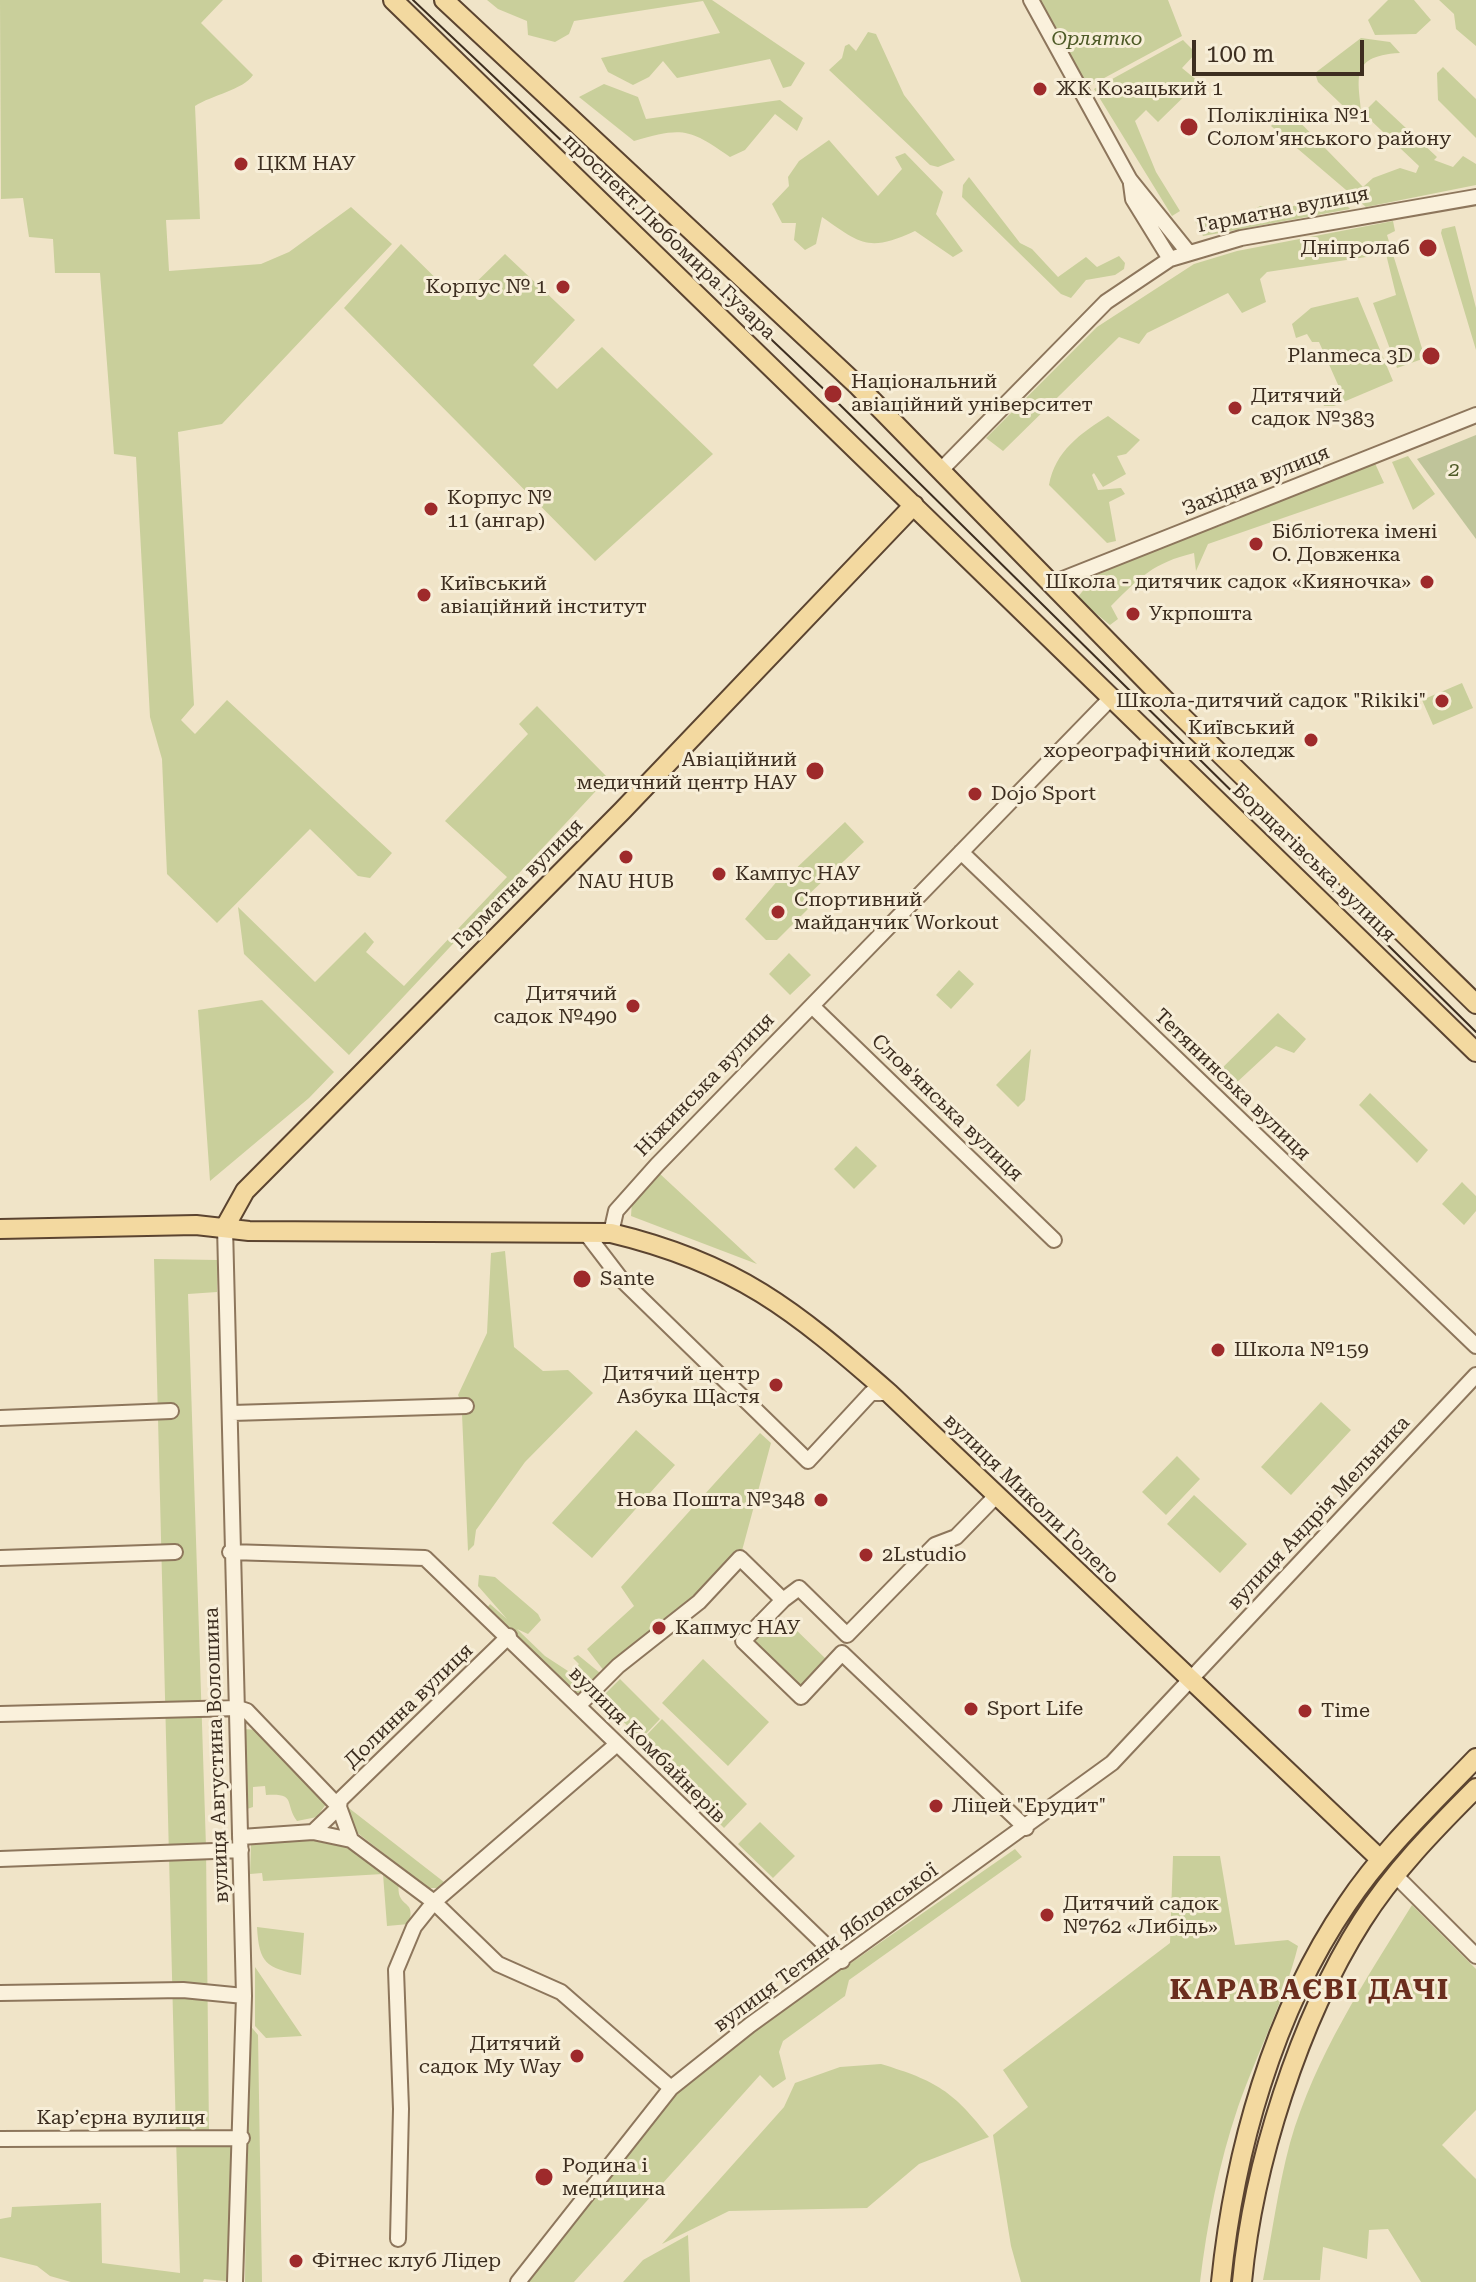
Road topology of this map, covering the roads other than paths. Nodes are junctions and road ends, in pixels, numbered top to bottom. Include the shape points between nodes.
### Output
1 (393, 0) edge
2 (444, 0) edge
3 (1031, 0) edge
4 (1130, 180) junction
5 (1476, 197) edge
6 (1188, 252) junction
7 (1170, 259) junction
8 (1476, 415) edge
9 (941, 470) junction
10 (914, 505) junction
11 (1050, 584) junction
12 (1112, 697) junction
13 (961, 852) junction
14 (1476, 1004) edge
15 (812, 1006) junction
16 (1476, 1052) edge
17 (225, 1227) junction
18 (0, 1229) edge
19 (585, 1232) junction
20 (611, 1233) junction
21 (1054, 1240) dead end
22 (1476, 1346) edge
23 (1476, 1375) edge
24 (889, 1393) junction
25 (466, 1406) dead end
26 (171, 1411) dead end
27 (232, 1413) junction
28 (0, 1418) edge
29 (995, 1497) junction
30 (175, 1552) dead end
31 (230, 1552) junction
32 (0, 1558) edge
33 (783, 1600) junction
34 (847, 1635) junction
35 (509, 1636) junction
36 (842, 1653) junction
37 (1191, 1679) junction
38 (578, 1706) junction
39 (238, 1708) junction
40 (0, 1714) edge
41 (617, 1744) junction
42 (1476, 1758) edge
43 (1476, 1788) edge
44 (339, 1807) junction
45 (1026, 1828) junction
46 (313, 1832) junction
47 (351, 1840) junction
48 (241, 1844) junction
49 (0, 1859) edge
50 (1380, 1859) junction
51 (1395, 1875) junction
52 (434, 1902) junction
53 (1476, 1956) edge
54 (842, 1961) junction
55 (0, 1993) edge
56 (244, 1996) junction
57 (671, 2088) junction
58 (242, 2138) junction
59 (0, 2139) edge
60 (398, 2239) dead end
61 (235, 2282) edge
62 (518, 2282) edge
63 (1221, 2282) edge
64 (1242, 2282) edge

1 - 10 main road, проспект Любомира Гузара
2 - 9 main road, проспект Любомира Гузара via 767,299
3 - 4 street
4 - 6 street
4 - 7 street via 1133,199
5 - 6 street, Гарматна вулиця
6 - 7 street, Гарматна вулиця
7 - 9 street, Гарматна вулиця via 1106,302
8 - 11 street, Західна вулиця
9 - 11 main road, Борщагівська вулиця
10 - 12 main road, Борщагівська вулиця
10 - 17 main road, Гарматна вулиця via 622,811 245,1191
11 - 14 main road, Борщагівська вулиця
12 - 13 street, Ніжинська вулиця
12 - 16 main road, Борщагівська вулиця
13 - 15 street, Ніжинська вулиця
13 - 22 street, Тетянинська вулиця
15 - 20 street, Ніжинська вулиця via 616,1211
15 - 21 street, Слов'янська вулиця
17 - 18 main road
17 - 19 main road
17 - 27 street, вулиця Августина Волошина
19 - 20 main road
19 - 24 street via 621,1279 808,1461 871,1393
20 - 24 main road, вулиця Миколи Голего via 681,1253 754,1286 814,1327
23 - 37 street, вулиця Андрія Мельника
24 - 29 main road, вулиця Миколи Голего
25 - 27 street
26 - 28 street
27 - 31 street, вулиця Августина Волошина
29 - 34 street via 956,1537 935,1545
29 - 37 main road, вулиця Миколи Голего
30 - 32 street
31 - 35 street, вулиця Комбайнерів via 425,1558
31 - 39 street, вулиця Августина Волошина
33 - 34 street via 799,1588
33 - 36 street via 743,1641 801,1697
33 - 38 street via 740,1558 699,1602 618,1666
34 - 36 street via 833,1641
35 - 38 street, вулиця Комбайнерів
35 - 44 street, Долинна вулиця via 340,1800
36 - 45 street
37 - 45 street, вулиця Тетяни Яблонської via 1112,1763
37 - 50 main road, вулиця Миколи Голего
38 - 41 street, вулиця Комбайнерів
39 - 40 street
39 - 44 street via 247,1711
39 - 48 street, вулиця Августина Волошина
41 - 52 street
41 - 54 street, вулиця Комбайнерів
42 - 50 main road
43 - 51 main road
44 - 46 street, Долинна вулиця
44 - 47 street
45 - 54 street, вулиця Тетяни Яблонської
46 - 47 street
46 - 48 street
47 - 52 street
48 - 49 street
48 - 56 street, вулиця Августина Волошина
50 - 63 main road via 1317,1953 1284,2027 1241,2160
51 - 53 street
51 - 64 main road via 1341,1959 1291,2073 1264,2160
52 - 57 street via 498,1964 561,1992
52 - 60 street via 414,1927 396,1970
54 - 57 street, вулиця Тетяни Яблонської
55 - 56 street via 183,1990
56 - 58 street, вулиця Августина Волошина
57 - 62 street, вулиця Тетяни Яблонської
58 - 59 street, Карʼєрна вулиця
58 - 61 street, вулиця Августина Волошина

